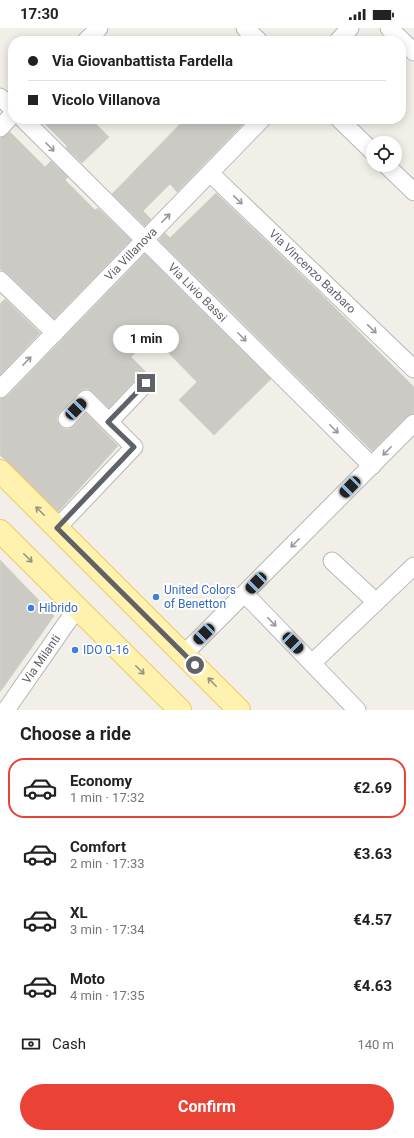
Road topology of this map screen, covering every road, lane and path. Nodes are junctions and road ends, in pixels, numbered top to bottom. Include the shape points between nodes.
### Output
1 (99, 28) edge
2 (246, 28) edge
3 (350, 28) edge
4 (389, 28) edge
5 (91, 36) edge
6 (254, 36) edge
7 (343, 36) edge
8 (397, 36) edge
9 (406, 44) edge
10 (414, 52) edge
11 (0, 97) edge
12 (8, 105) edge
13 (8, 119) edge
14 (28, 124) edge
15 (257, 124) edge
16 (344, 124) edge
17 (0, 128) edge
18 (366, 145) edge
19 (393, 172) edge
20 (210, 173) junction
21 (414, 192) edge
22 (144, 240) junction
23 (0, 280) edge
24 (55, 333) junction
25 (414, 369) edge
26 (146, 383) dead end
27 (0, 389) edge
28 (67, 419) dead end
29 (108, 422) junction
30 (414, 423) edge
31 (372, 466) junction
32 (0, 471) edge
33 (57, 528) junction
34 (0, 531) edge
35 (332, 562) dead end
36 (414, 566) edge
37 (245, 594) junction
38 (376, 602) junction
39 (77, 608) junction
40 (184, 654) junction
41 (312, 663) junction
42 (172, 707) edge
43 (6, 710) edge
44 (239, 710) edge
45 (357, 710) edge

1 - 5 street
2 - 6 street
3 - 7 street
4 - 8 street
9 - 10 street
11 - 12 street
13 - 17 street
14 -> 22 street, Via Livio Bassi
15 - 20 street, Via Villanova
16 - 18 street
19 - 21 street
22 -> 20 street, Via Villanova
20 -> 25 street, Via Vincenzo Barbaro
22 - 24 street, Via Villanova
22 -> 31 street, Via Livio Bassi
23 - 24 street
27 -> 24 street, Via Villanova
26 - 29 street
28 - 29 street via 86,399
29 - 33 street via 134,447
30 -> 31 street
31 -> 37 street
33 -> 32 main road
33 - 40 main road
34 -> 39 main road
35 - 38 street
36 - 38 street
37 - 40 street
37 -> 41 street
38 - 41 street
39 -> 42 main road
39 - 43 street, Via Milanti
44 -> 40 main road
41 - 45 street

